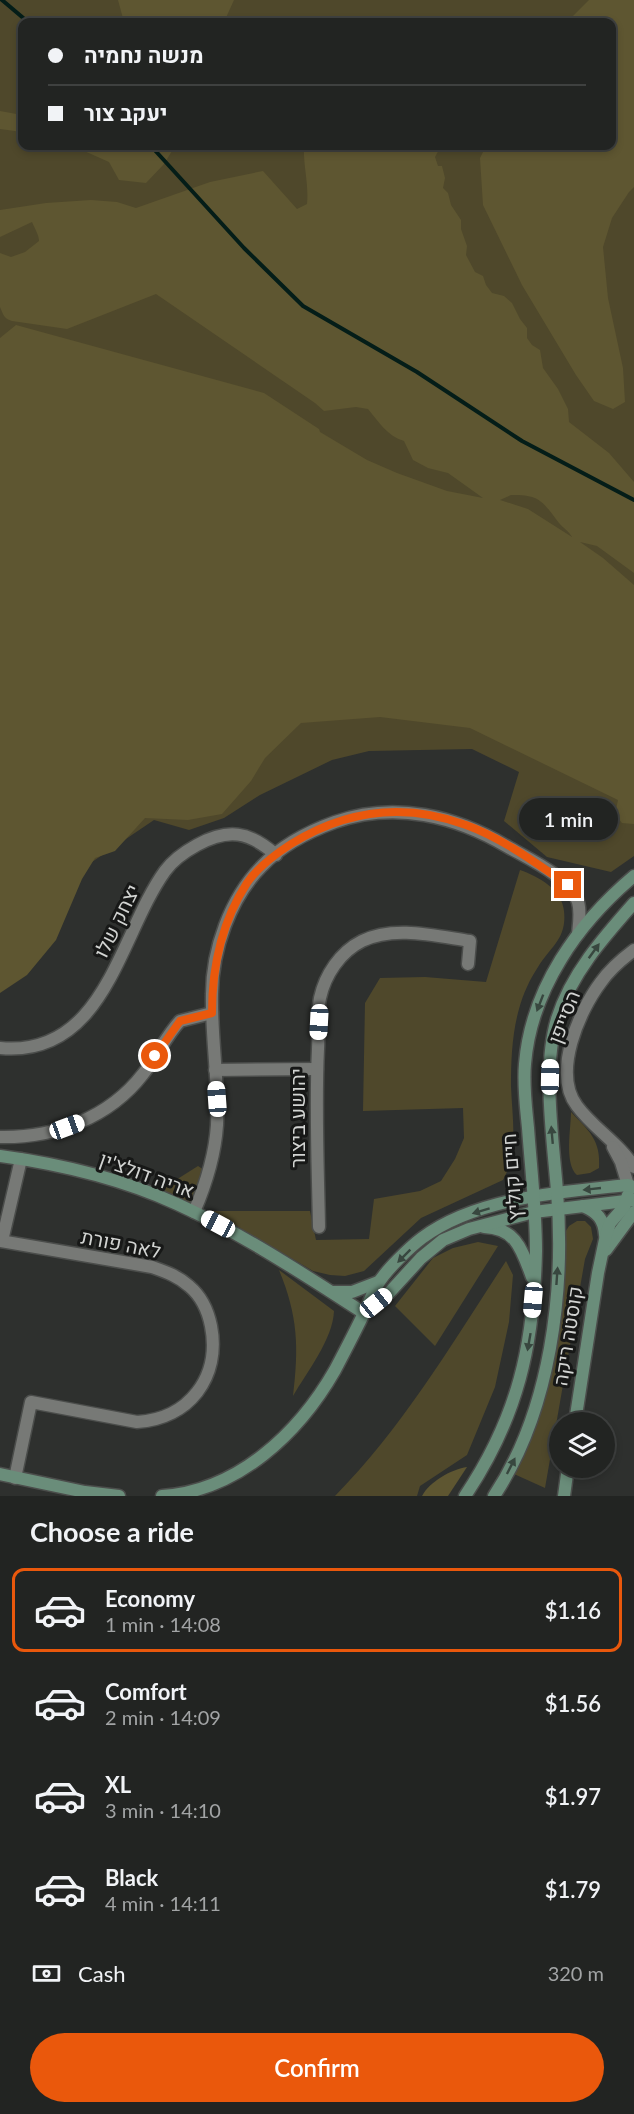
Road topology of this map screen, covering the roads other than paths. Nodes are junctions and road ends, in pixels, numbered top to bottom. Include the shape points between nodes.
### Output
1 (276, 855) junction
2 (634, 876) edge
3 (634, 903) edge
4 (578, 934) junction
5 (634, 950) edge
6 (468, 964) dead end
7 (212, 1013) junction
8 (0, 1048) edge
9 (317, 1069) junction
10 (215, 1070) junction
11 (606, 1136) junction
12 (0, 1137) edge
13 (0, 1156) edge
14 (21, 1159) junction
15 (634, 1167) edge
16 (631, 1186) edge
17 (557, 1194) junction
18 (533, 1197) junction
19 (631, 1200) edge
20 (582, 1205) junction
21 (558, 1209) junction
22 (194, 1212) junction
23 (534, 1212) junction
24 (634, 1212) edge
25 (319, 1227) dead end
26 (469, 1229) junction
27 (1, 1241) edge
28 (605, 1241) junction
29 (603, 1256) junction
30 (378, 1282) junction
31 (534, 1284) junction
32 (330, 1292) junction
33 (364, 1313) junction
34 (577, 1412) edge
35 (0, 1474) edge
36 (15, 1478) junction
37 (566, 1478) edge
38 (119, 1496) edge
39 (162, 1496) edge
40 (465, 1496) edge
41 (494, 1496) edge
42 (564, 1496) edge

1 - 4 street via 323,826 348,818 406,811 435,816 487,834 568,885 579,904
1 - 7 street via 248,882 227,922 213,970
1 - 8 street, יצחק שלו via 254,838 240,834 223,834 186,851 167,868 155,887 108,984 92,1007 53,1040 28,1048
2 - 4 street, חיים קוליץ
17 -> 3 street via 550,1087 555,1028 575,978
4 -> 18 street, חיים קוליץ via 543,994 528,1038 525,1090
5 - 11 street, הסייפן via 614,966 592,994 568,1055 567,1076 576,1106
6 - 9 street, יהושע ביצור via 470,941 427,934 389,934 362,941 345,952 332,968 320,999
7 - 10 street
7 - 12 street via 180,1021 130,1090 97,1114 56,1131
9 - 10 street
9 - 25 street, יהושע ביצור
10 - 22 street via 215,1147
11 - 15 street, הסייפן
11 - 16 street, הסייפן
13 - 14 street, אריה דולצ'ין
14 - 22 street, אריה דולצ'ין via 110,1179
14 - 27 street
16 -> 17 street
16 - 19 street, הסייפן
17 - 18 street
17 - 21 street
18 - 23 street, חיים קוליץ
18 -> 30 street via 482,1210 436,1229
19 - 20 street
19 - 28 street, קוסטה ריקה via 610,1223
20 - 21 street
20 - 28 street via 601,1218
21 - 23 street
41 -> 21 street via 526,1435 547,1366 556,1293
22 - 32 street, אריה דולצ'ין
23 - 26 street
23 - 31 street, חיים קוליץ
24 - 29 street, קוסטה ריקה
26 - 31 street via 497,1228 507,1233 522,1252
26 - 33 street via 443,1240
27 - 36 street, לאה פורת via 152,1267 174,1275 202,1301 214,1340 208,1376 198,1391 168,1416 137,1422 31,1401
28 - 29 street, קוסטה ריקה
29 - 34 street, קוסטה ריקה
30 - 32 street via 352,1292
30 - 33 street
31 -> 40 street, חיים קוליץ via 519,1387 495,1447
32 - 33 street, אריה דולצ'ין
33 - 39 street via 321,1394 265,1455 203,1488
35 - 36 street
36 - 38 street
37 - 42 street

